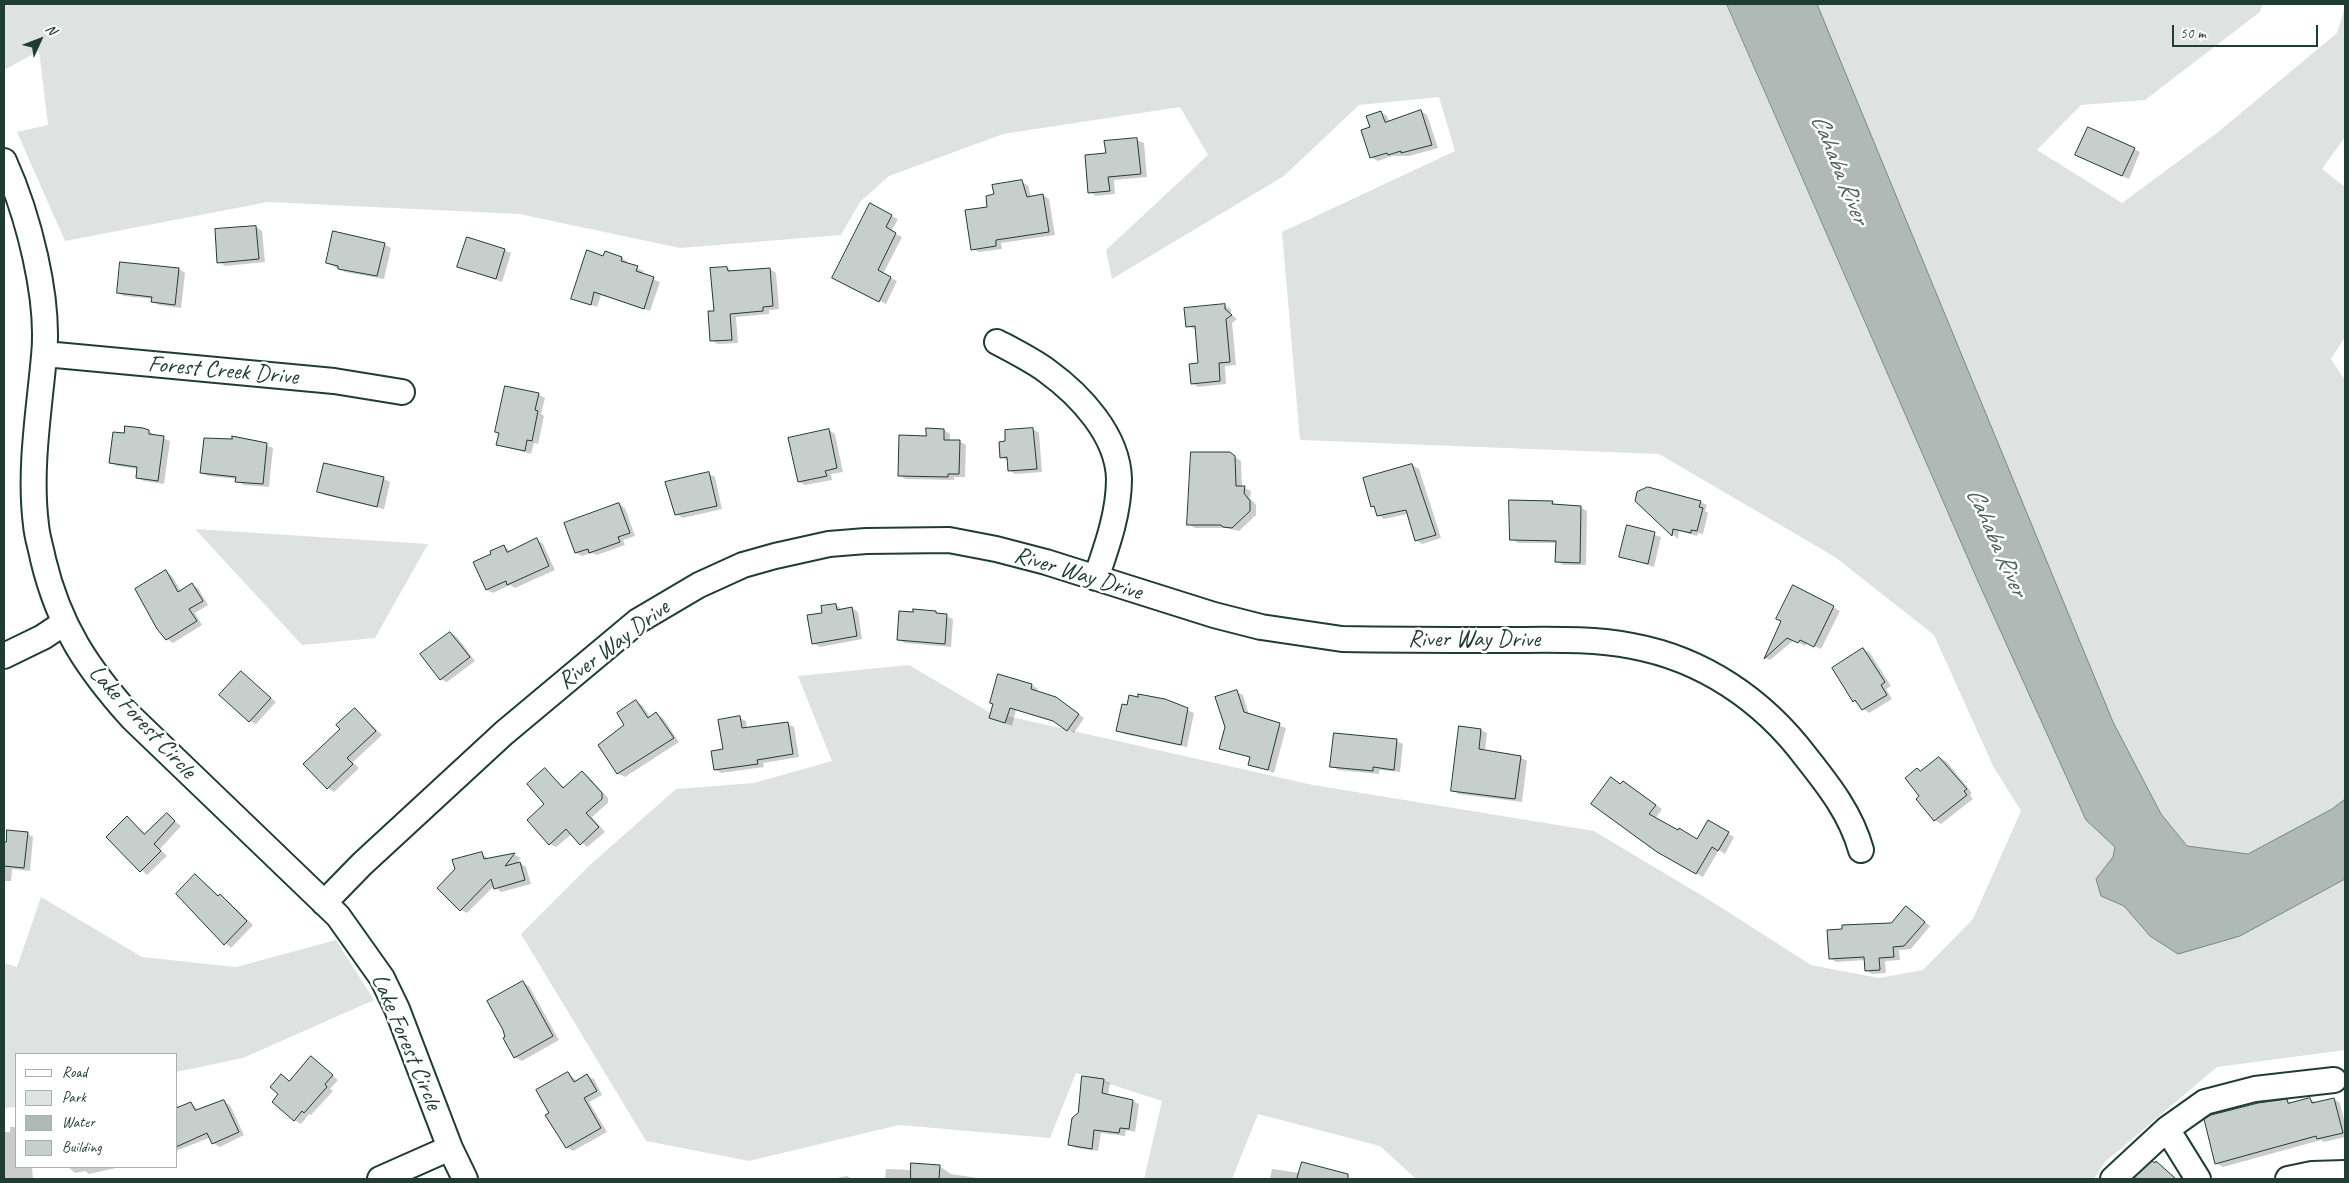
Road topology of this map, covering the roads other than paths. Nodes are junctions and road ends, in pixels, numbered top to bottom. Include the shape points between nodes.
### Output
1 (4, 161) edge
2 (997, 342) dead end
3 (45, 354) junction
4 (402, 392) dead end
5 (1096, 578) junction
6 (64, 622) junction
7 (4, 656) edge
8 (1861, 850) dead end
9 (324, 903) junction
10 (2334, 1080) dead end
11 (2167, 1129) junction
12 (450, 1148) junction
13 (2345, 1173) edge
14 (380, 1179) edge
15 (465, 1179) edge
16 (2113, 1179) edge
17 (2198, 1179) edge
18 (2288, 1179) edge

1 - 3 street, Lake Forest Circle via 22,203 30,235 44,315
2 - 5 street via 1046,370 1071,390 1106,435 1119,477 1117,505
3 - 4 street, Forest Creek Drive via 334,381
3 - 6 street, Lake Forest Circle via 34,481 36,527 48,577
5 - 8 street, River Way Drive via 1214,615 1301,634 1342,639 1590,642 1662,653 1721,679 1749,697 1772,718 1792,738 1840,803 1856,832
5 - 9 street, River Way Drive via 1005,551 949,540 829,544 743,565 638,620 504,733
6 - 7 street via 43,638
6 - 9 street, Lake Forest Circle via 84,660 132,718
9 - 12 street, Lake Forest Circle via 338,916 382,978
10 - 11 street via 2255,1089 2205,1102
11 - 16 street
11 - 17 street
12 - 14 street
12 - 15 street, Lake Forest Circle
13 - 18 street

